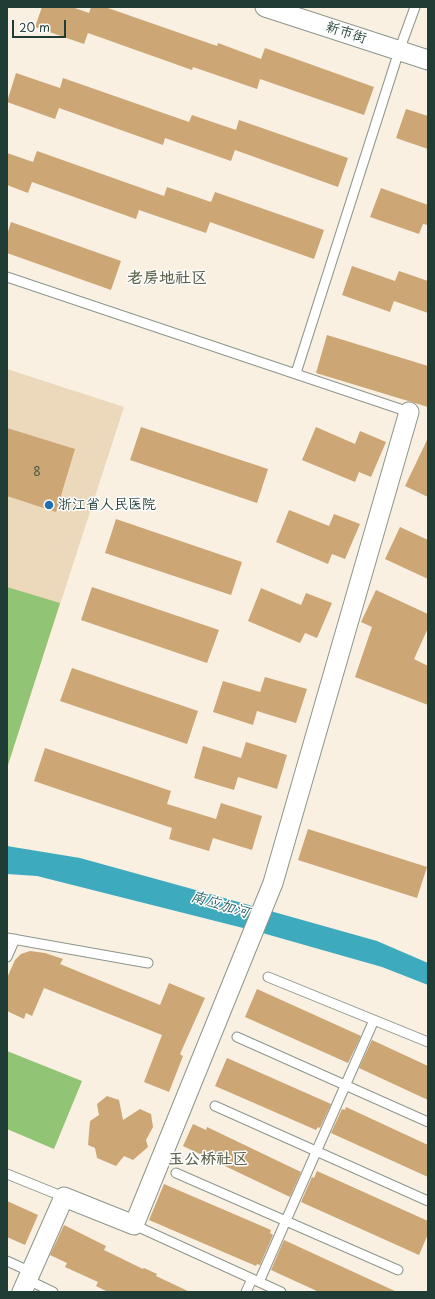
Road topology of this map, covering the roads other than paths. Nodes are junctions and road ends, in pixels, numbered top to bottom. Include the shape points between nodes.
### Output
1 (265, 7) edge
2 (415, 7) edge
3 (399, 51) junction
4 (428, 60) edge
5 (7, 277) edge
6 (296, 373) junction
7 (409, 412) joint
8 (11, 938) edge
9 (7, 957) edge
10 (148, 963) dead end
11 (268, 977) dead end
12 (374, 1020) junction
13 (237, 1037) dead end
14 (428, 1042) edge
15 (345, 1085) junction
16 (215, 1106) dead end
17 (428, 1122) edge
18 (316, 1151) junction
19 (176, 1173) dead end
20 (7, 1174) edge
21 (64, 1197) junction
22 (428, 1201) edge
23 (286, 1221) junction
24 (134, 1225) junction
25 (7, 1261) edge
26 (398, 1270) dead end
27 (27, 1281) edge
28 (256, 1281) junction
29 (53, 1292) edge
30 (246, 1292) edge
31 (281, 1292) edge

1 - 3 street, 新市街
2 - 3 lane
3 - 4 street, 新市街
3 - 6 lane
5 - 6 lane
6 - 7 lane
7 - 24 street via 273,882
8 - 9 lane
8 - 10 lane
11 - 12 lane
12 - 14 lane
12 - 15 lane
13 - 15 lane
15 - 17 lane
15 - 18 lane
16 - 18 lane
18 - 22 lane
18 - 23 lane
19 - 23 lane
20 - 21 lane
21 - 24 street
21 - 27 street
23 - 26 lane
23 - 28 lane
24 - 28 lane
25 - 27 lane
27 - 29 lane
28 - 30 lane
28 - 31 lane

